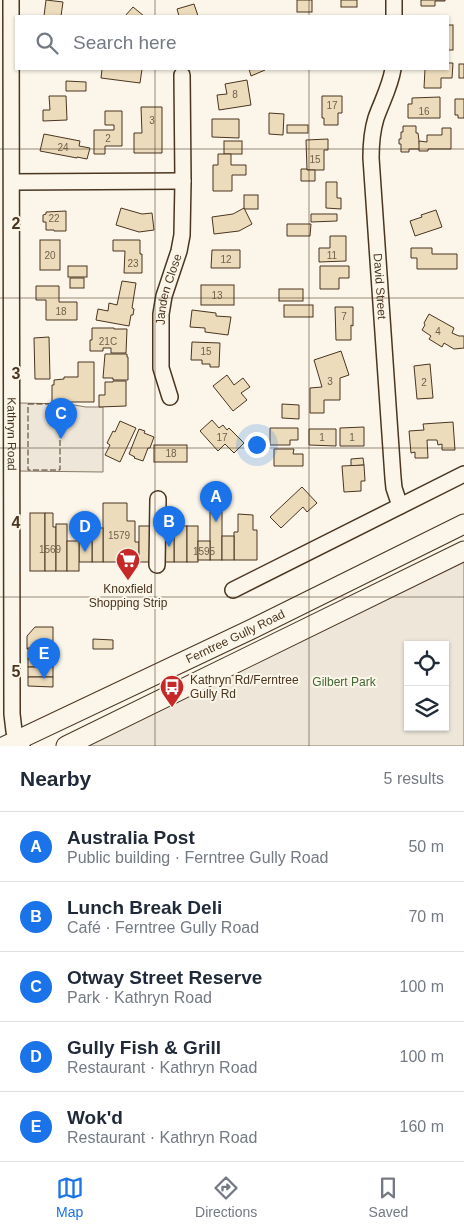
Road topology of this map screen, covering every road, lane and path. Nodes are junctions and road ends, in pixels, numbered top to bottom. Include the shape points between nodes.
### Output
1 (12, 0) edge
2 (394, 0) edge
3 (394, 15) edge
4 (6, 69) edge
5 (392, 70) edge
6 (182, 75) dead end
7 (183, 181) junction
8 (12, 182) junction
9 (170, 397) dead end
10 (464, 474) edge
11 (158, 499) dead end
12 (6, 506) edge
13 (400, 506) junction
14 (464, 524) edge
15 (464, 551) edge
16 (157, 564) dead end
17 (233, 590) dead end
18 (245, 632) junction
19 (256, 654) junction
20 (15, 744) edge
21 (66, 746) edge

1 - 4 street, Kathryn Road
2 - 3 street
4 - 8 street, Kathryn Road
5 - 13 street, David Street via 373,131 370,158 392,478
6 - 7 street, Janden Close
7 - 8 street
7 - 9 street, Janden Close via 181,243 161,314 161,368
8 - 12 street, Kathryn Road
10 - 13 street
11 - 16 street
12 - 20 street, Kathryn Road
13 - 17 street
14 - 18 main road, Ferntree Gully Road
15 - 19 main road, Ferntree Gully Road
18 - 19 main road
18 - 20 main road, Ferntree Gully Road
19 - 21 main road, Ferntree Gully Road

